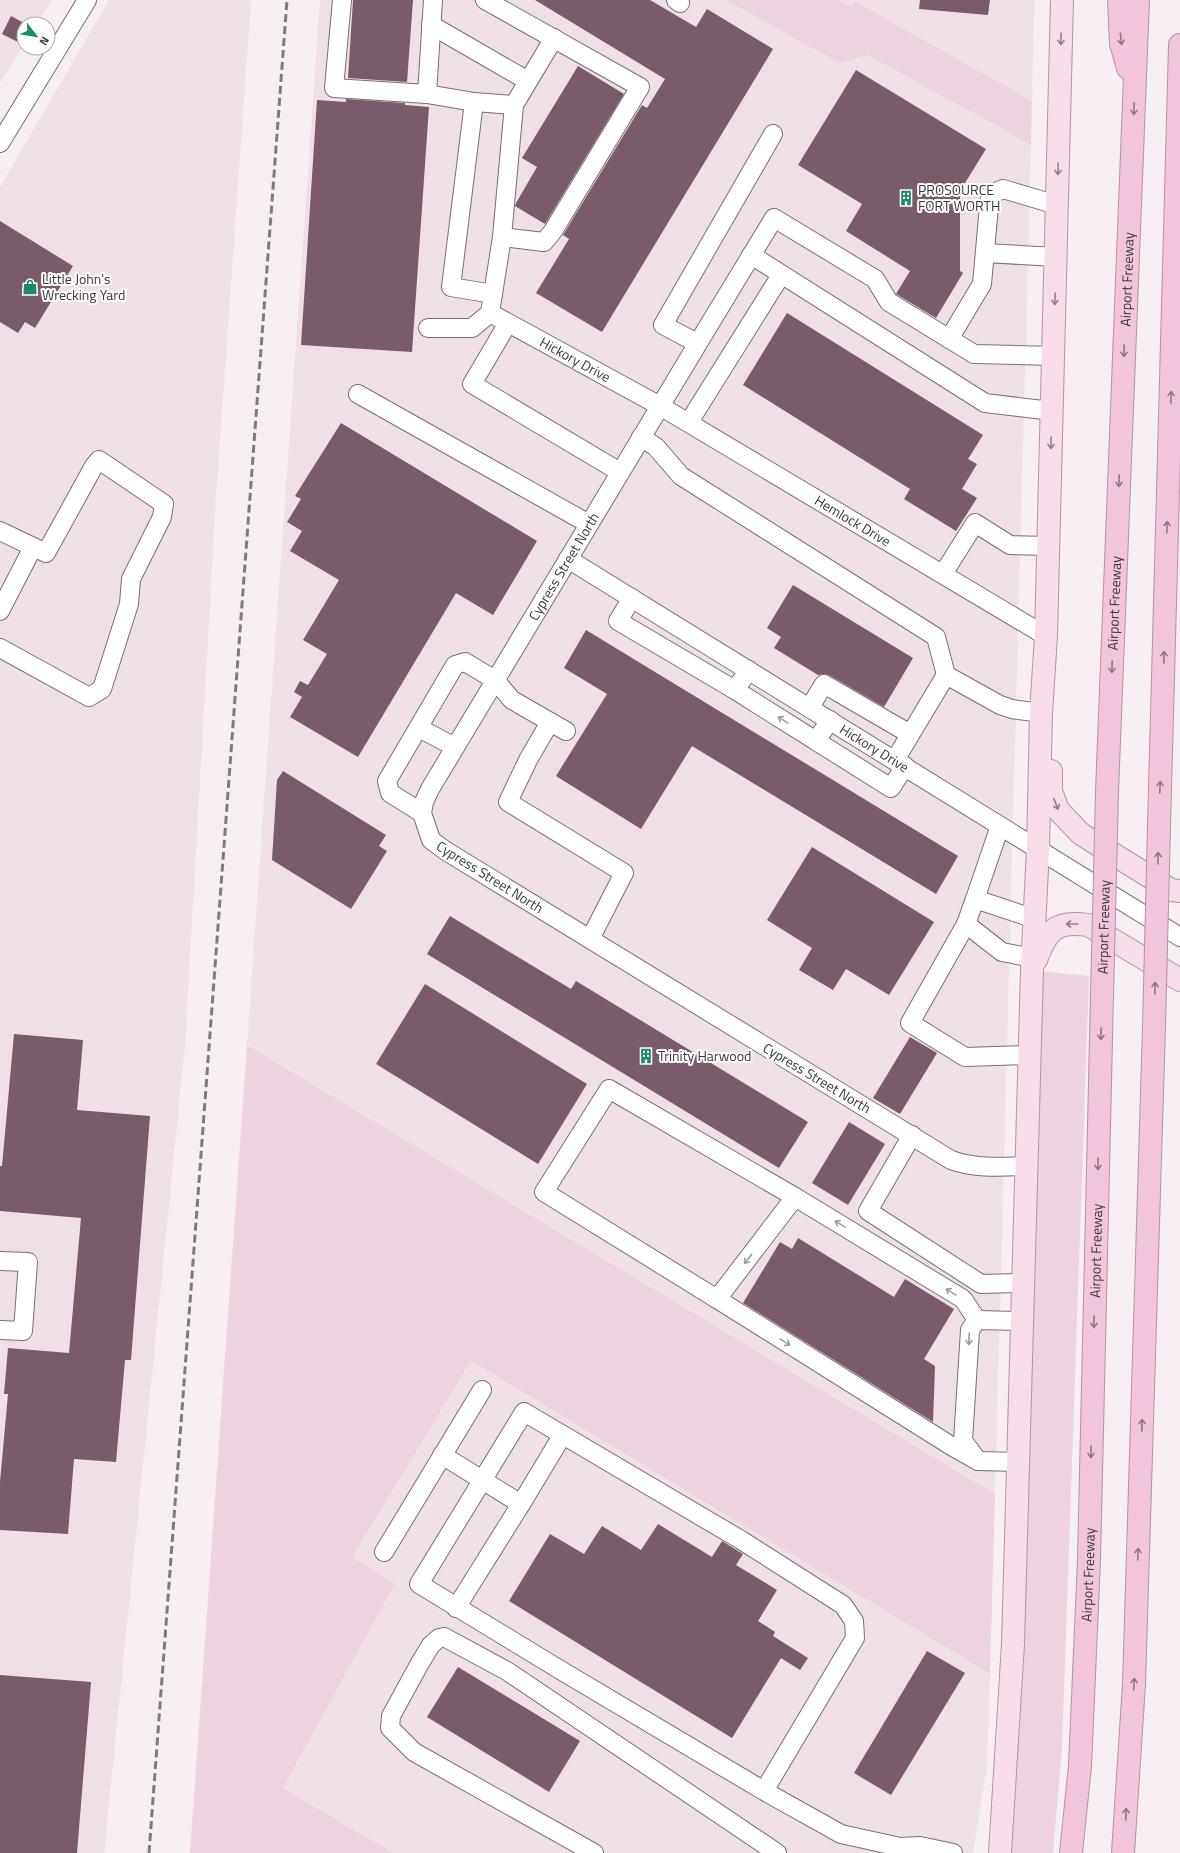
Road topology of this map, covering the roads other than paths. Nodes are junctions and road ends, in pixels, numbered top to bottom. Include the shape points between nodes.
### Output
1 (87, 0) edge
2 (342, 0) edge
3 (433, 0) edge
4 (485, 0) edge
5 (1062, 0) edge
6 (1119, 0) edge
7 (1138, 0) edge
8 (431, 25) junction
9 (554, 38) junction
10 (1180, 45) edge
11 (528, 81) junction
12 (1135, 82) junction
13 (427, 94) junction
14 (474, 102) junction
15 (514, 105) junction
16 (773, 134) dead end
17 (0, 143) edge
18 (1057, 205) junction
19 (502, 237) junction
20 (985, 253) junction
21 (750, 255) junction
22 (1056, 257) junction
23 (781, 275) junction
24 (493, 294) junction
25 (490, 313) junction
26 (508, 323) junction
27 (428, 328) dead end
28 (949, 339) junction
29 (697, 343) junction
30 (1053, 356) junction
31 (358, 394) dead end
32 (660, 406) junction
33 (1052, 411) junction
34 (689, 422) junction
35 (642, 437) junction
36 (620, 472) junction
37 (589, 524) junction
38 (0, 531) edge
39 (1048, 546) junction
40 (33, 547) junction
41 (568, 559) junction
42 (943, 574) junction
43 (632, 598) junction
44 (0, 611) edge
45 (1046, 636) junction
46 (0, 648) edge
47 (749, 670) junction
48 (946, 675) junction
49 (495, 680) junction
50 (736, 690) junction
51 (810, 707) junction
52 (1041, 713) junction
53 (830, 720) junction
54 (550, 722) junction
55 (419, 728) junction
56 (566, 731) dead end
57 (910, 734) junction
58 (816, 741) junction
59 (455, 747) junction
60 (900, 763) junction
61 (422, 813) junction
62 (1000, 826) junction
63 (1038, 848) junction
64 (1180, 891) edge
65 (975, 899) junction
66 (1035, 919) junction
67 (966, 924) junction
68 (1180, 937) edge
69 (590, 939) junction
70 (1033, 964) junction
71 (1180, 980) edge
72 (1030, 1055) junction
73 (912, 1135) junction
74 (1027, 1166) junction
75 (795, 1198) junction
76 (0, 1261) edge
77 (1023, 1283) junction
78 (717, 1299) junction
79 (977, 1320) junction
80 (1022, 1321) junction
81 (0, 1330) edge
82 (482, 1390) dead end
83 (562, 1436) junction
84 (442, 1455) junction
85 (978, 1460) junction
86 (1018, 1462) junction
87 (483, 1481) junction
88 (521, 1504) junction
89 (384, 1552) dead end
90 (456, 1608) junction
91 (764, 1791) junction
92 (594, 1853) edge
93 (777, 1853) edge
94 (953, 1853) edge
95 (1000, 1853) edge
96 (1071, 1853) edge
97 (1123, 1853) edge

1 - 17 street
2 - 13 street via 334,88
3 - 8 street
4 - 9 street
5 -> 18 main road
6 -> 12 highway via 1121,44
7 - 12 highway, Airport Freeway
8 - 11 street
8 - 13 street
9 - 11 street
9 - 19 street via 640,87 544,242
97 -> 10 highway, bridge via 1134,1684
11 - 15 street
12 -> 96 highway, Airport Freeway, bridge via 1107,792 1089,1560 1080,1766
13 - 14 street
14 - 15 street
14 - 24 street via 451,287
15 - 19 street
16 - 29 street via 663,325
18 - 20 street via 1003,189 990,195
18 - 22 main road
19 - 24 street
20 - 22 street
20 - 28 street via 982,284
21 - 23 street
21 - 28 street, Cypress Street North via 774,218 875,279 889,302
21 - 29 street, Cypress Street North
22 -> 30 main road
23 - 33 street via 984,403
23 - 34 street
24 - 25 street
25 - 26 street, Hickory Drive
25 - 27 street via 472,328
26 - 32 street, Hickory Drive
26 - 36 street via 472,384
28 - 30 street via 974,354
29 - 32 street, Cypress Street North
30 - 33 main road
31 - 37 street
32 - 34 street, Hemlock Drive
32 - 35 street, Cypress Street North
33 -> 39 main road
34 - 42 street, Hemlock Drive
35 - 36 street, Cypress Street North
35 - 48 street via 656,447 681,476 936,637
36 - 37 street, Cypress Street North
37 - 41 street, Cypress Street North
38 - 40 street
39 - 42 street via 1010,545 975,523
39 - 45 main road
40 - 44 street
40 - 46 street via 46,553 99,460 164,504 162,517 131,579 129,604 102,689 89,696
41 - 43 street, Hickory Drive
41 - 49 street, Cypress Street North
42 - 45 street, Hemlock Drive
43 - 47 street, Hickory Drive
43 - 50 street via 618,621
45 - 52 main road
47 - 50 street
47 - 51 street, Hickory Drive
48 - 52 street via 1000,705
48 - 57 street
49 - 54 street via 512,700
49 - 55 street via 465,662 456,665
49 - 59 street, Cypress Street North
58 -> 50 street
51 - 53 street, Hickory Drive
51 - 57 street via 824,684
52 - 63 main road
52 -> 64 main road via 1052,729 1051,791 1058,810 1081,834 1171,890
53 - 58 street
53 - 60 street, Hickory Drive
54 - 56 street
54 - 69 street via 508,802 624,873
55 - 59 street
55 - 61 street via 387,781 390,792
57 - 60 street
58 - 60 street via 891,788
59 - 61 street, Cypress Street North via 430,789
60 - 62 street, Hickory Drive
61 - 69 street, Cypress Street North via 431,840 446,852
62 - 63 street, Hickory Drive
62 - 65 street
63 - 66 main road
63 - 68 street, Hickory Drive
65 - 66 street
65 - 67 street
66 - 70 main road
67 - 70 street via 1002,952
67 - 72 street via 910,1023 965,1057
69 - 73 street, Cypress Street North
71 -> 70 main road via 1088,925 1075,923 1063,924 1043,940
70 - 72 main road
72 - 74 main road
73 - 74 street, Cypress Street North via 951,1160 965,1165
73 - 77 street via 868,1211 981,1284
74 - 77 main road
75 -> 78 street
75 - 78 street via 608,1089 544,1192
79 -> 75 street via 963,1299
76 - 81 street via 28,1262 23,1331
77 - 80 main road
78 -> 85 street via 953,1447
79 - 80 street
79 -> 85 street via 970,1330 963,1441
80 - 86 main road
82 - 84 street
83 - 87 street via 524,1412
83 - 88 street
83 - 91 street via 741,1540 843,1605 854,1621 855,1638
84 - 87 street
84 - 89 street
85 - 86 street
86 - 95 main road via 1012,1644
87 - 88 street
87 - 90 street via 419,1584
88 - 90 street
90 - 91 street
91 - 94 street via 841,1834 900,1847 920,1846
92 - 93 street via 414,1752 390,1728 391,1716 431,1645 439,1638 444,1637 507,1671

